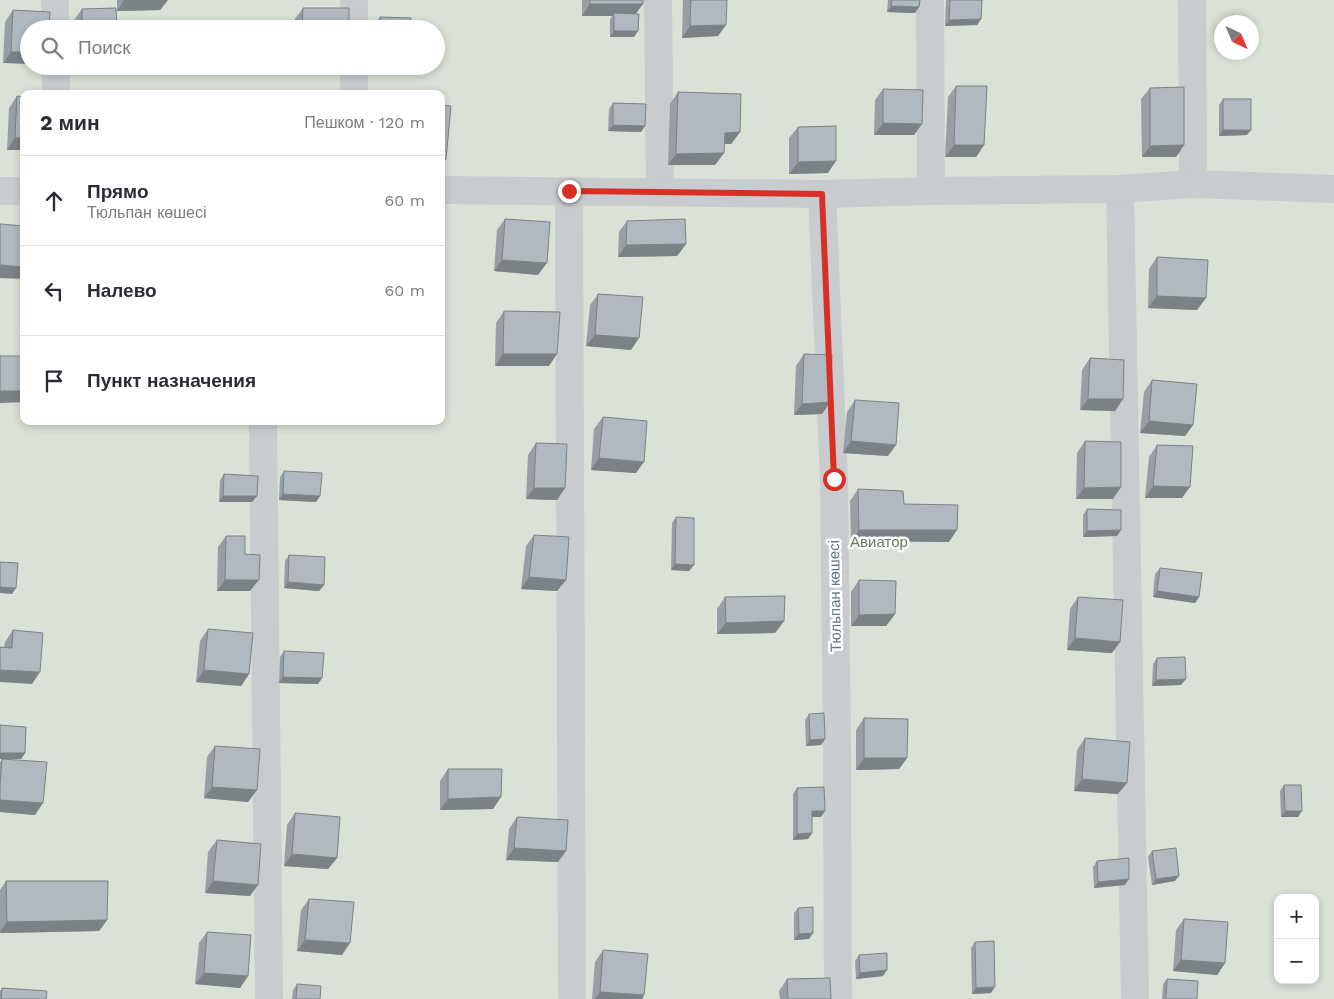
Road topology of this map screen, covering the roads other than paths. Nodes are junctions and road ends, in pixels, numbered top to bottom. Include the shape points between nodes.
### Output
1 (55, 0) edge
2 (354, 0) edge
3 (658, 0) edge
4 (930, 0) edge
5 (1192, 0) edge
6 (56, 20) edge
7 (354, 20) edge
8 (56, 75) edge
9 (354, 75) edge
10 (56, 90) edge
11 (354, 90) edge
12 (1192, 184) junction
13 (1120, 189) junction
14 (1334, 189) edge
15 (445, 190) edge
16 (0, 191) edge
17 (20, 191) edge
18 (569, 191) junction
19 (660, 191) junction
20 (931, 191) junction
21 (822, 194) junction
22 (263, 425) edge
23 (269, 999) edge
24 (572, 999) edge
25 (838, 999) edge
26 (1135, 999) edge

1 - 6 street
2 - 7 street
3 - 19 street
4 - 20 street
5 - 12 street
8 - 10 street
9 - 11 street
12 - 13 street
12 - 14 street
13 - 20 street
13 - 26 street
15 - 18 street
16 - 17 street
18 - 19 street
18 - 24 street
19 - 21 street
20 - 21 street
21 - 25 street, Тюльпан көшесі via 834,479
22 - 23 street

